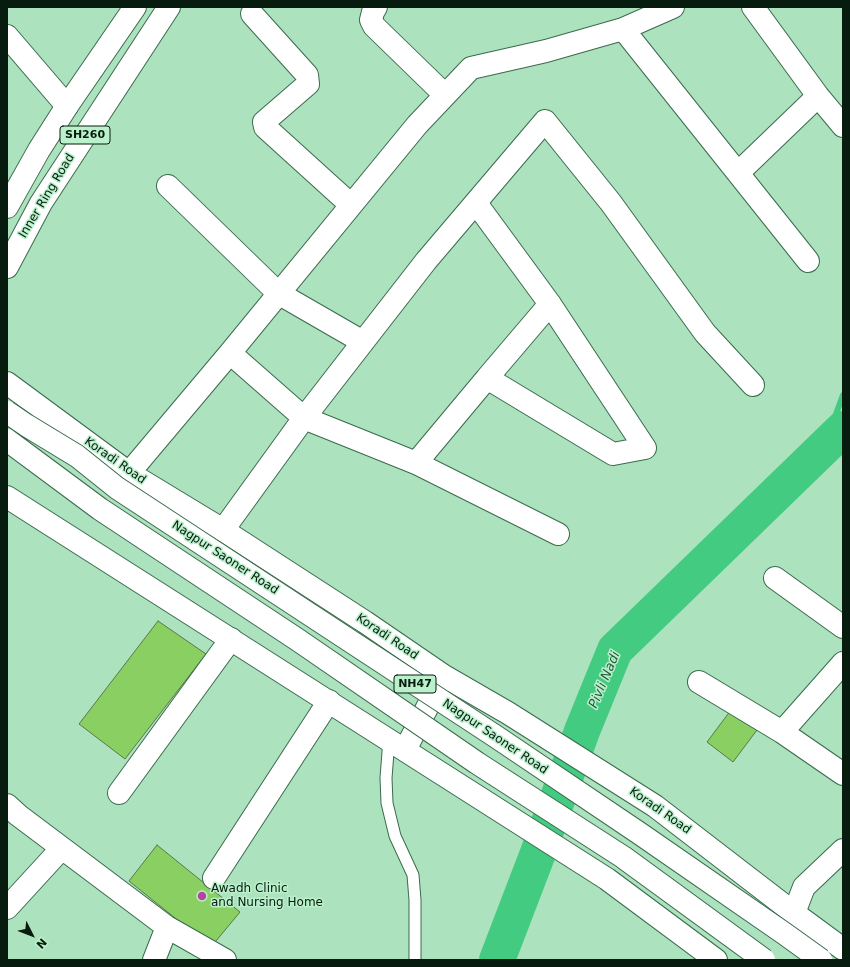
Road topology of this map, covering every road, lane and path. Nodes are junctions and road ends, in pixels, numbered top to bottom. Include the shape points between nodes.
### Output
1 (135, 7) edge
2 (169, 7) edge
3 (376, 7) edge
4 (673, 7) edge
5 (753, 7) edge
6 (252, 14) dead end
7 (623, 28) junction
8 (7, 36) edge
9 (445, 95) junction
10 (818, 96) junction
11 (66, 106) junction
12 (843, 126) edge
13 (738, 173) junction
14 (168, 186) dead end
15 (476, 203) junction
16 (8, 204) edge
17 (351, 205) junction
18 (808, 261) dead end
19 (7, 267) edge
20 (278, 293) junction
21 (550, 304) junction
22 (363, 342) junction
23 (230, 353) junction
24 (487, 378) junction
25 (753, 385) dead end
26 (13, 388) edge
27 (7, 412) edge
28 (7, 416) edge
29 (304, 418) junction
30 (7, 440) edge
31 (416, 463) junction
32 (129, 473) junction
33 (7, 496) edge
34 (223, 530) junction
35 (558, 534) dead end
36 (775, 578) dead end
37 (843, 627) edge
38 (231, 639) junction
39 (843, 663) edge
40 (444, 676) junction
41 (699, 682) dead end
42 (329, 701) junction
43 (782, 732) junction
44 (397, 745) junction
45 (843, 774) edge
46 (119, 793) dead end
47 (7, 805) edge
48 (62, 848) junction
49 (843, 850) edge
50 (214, 878) dead end
51 (7, 908) edge
52 (794, 913) junction
53 (167, 927) junction
54 (843, 949) edge
55 (714, 959) edge
56 (154, 960) edge
57 (225, 960) edge
58 (415, 960) edge
59 (764, 960) edge
60 (821, 960) edge

1 - 11 main road, SH260
2 - 19 main road, Inner Ring Road / SH260 via 41,203
3 - 9 main road via 372,20 374,26
4 - 7 main road
5 - 10 main road
6 - 17 main road via 307,75 308,84 264,122 265,127
7 - 9 main road via 546,51 471,68
7 - 13 main road
8 - 11 main road
9 - 17 main road
10 - 12 main road
10 - 13 main road
11 - 16 main road, SH260
13 - 18 main road
14 - 20 main road
15 - 21 main road
15 - 22 main road via 426,261
15 - 25 main road via 545,121 611,203 705,333
17 - 20 main road
20 - 22 main road
20 - 23 main road
21 - 24 main road
21 - 24 main road via 645,448 613,454
22 - 29 main road
23 - 29 main road
23 - 32 main road
24 - 31 main road
26 - 28 main road
26 - 32 main road, Koradi Road
27 - 60 main road, Nagpur Saoner Road / NH47, bridge via 77,456 117,488 613,815
29 - 31 main road
29 - 34 main road
30 - 59 main road, NH47, bridge via 100,509 477,763 623,857
31 - 35 main road
32 - 34 main road, Koradi Road
33 - 38 main road
34 - 40 main road, Koradi Road
36 - 37 main road
38 - 42 main road
38 - 46 main road
39 - 43 main road
40 - 44 main road
40 - 52 main road, Koradi Road via 656,806
41 - 43 main road
42 - 44 main road
42 - 50 main road
43 - 45 main road
44 - 55 main road via 607,879
44 - 58 lane via 386,778 387,803 395,836 413,875 416,900
47 - 48 main road
48 - 51 main road
48 - 53 main road
49 - 52 main road via 804,887
52 - 54 main road, Koradi Road
53 - 56 main road
53 - 57 main road

